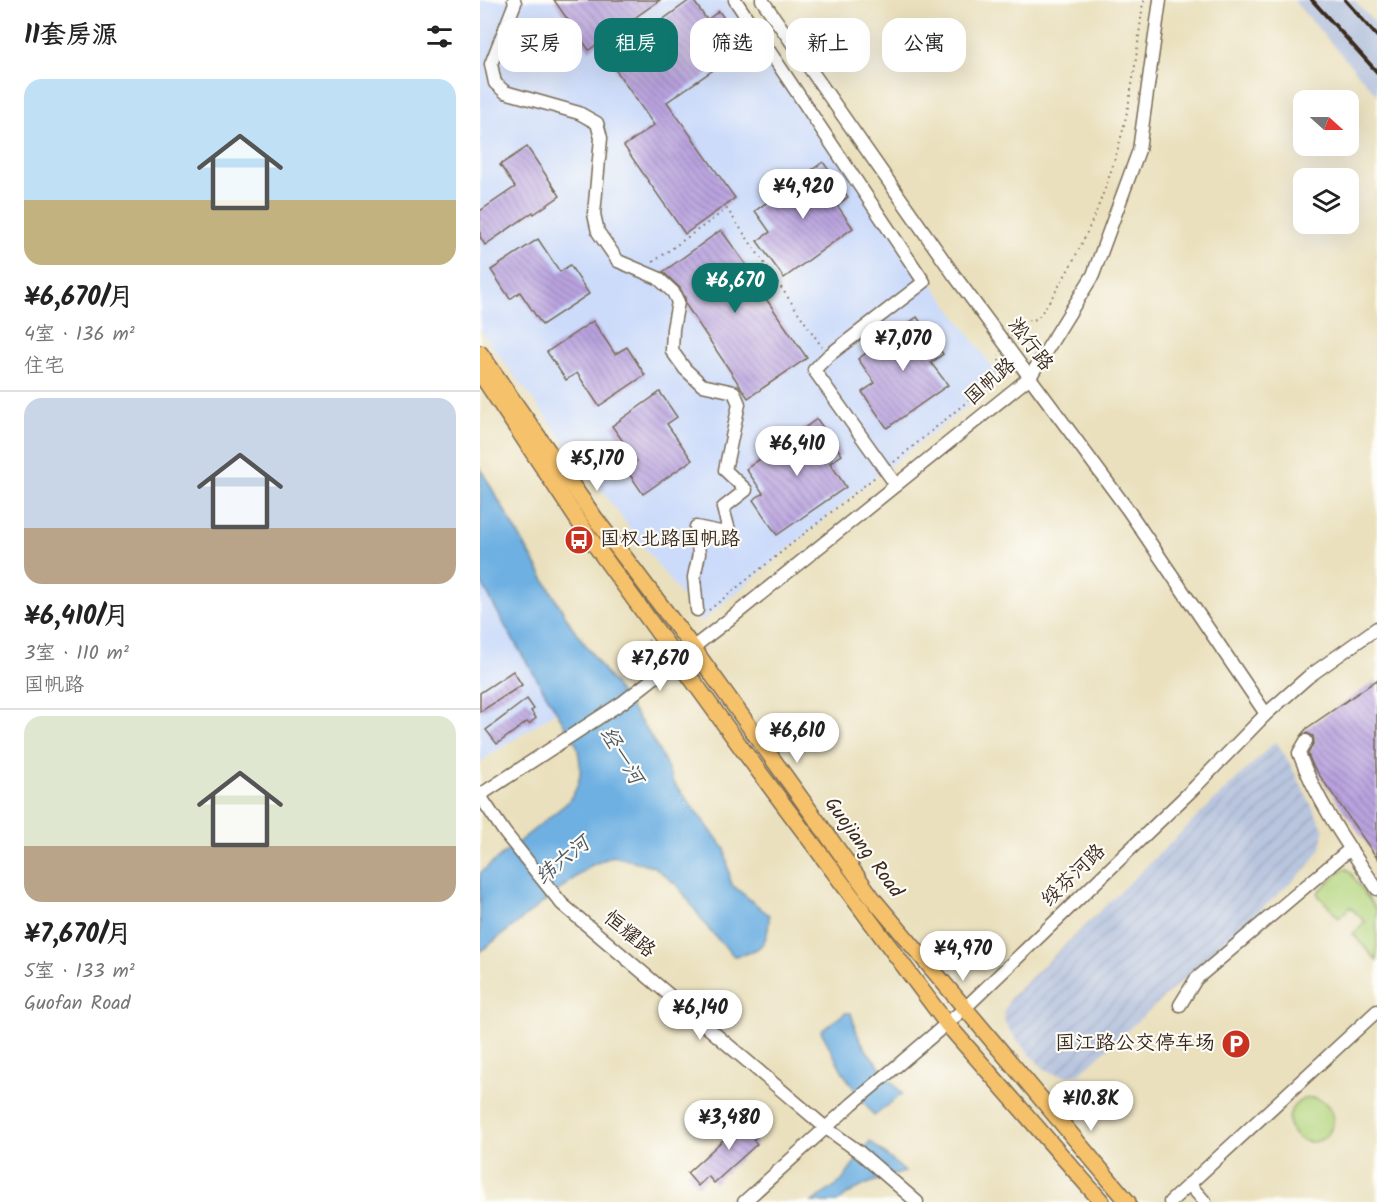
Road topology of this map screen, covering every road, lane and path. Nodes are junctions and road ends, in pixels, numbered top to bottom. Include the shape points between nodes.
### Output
1 (514, 0) edge
2 (735, 0) edge
3 (762, 0) edge
4 (1146, 0) edge
5 (1160, 0) edge
6 (641, 271) junction
7 (1004, 343) junction
8 (480, 353) edge
9 (828, 356) junction
10 (480, 373) edge
11 (1030, 377) junction
12 (884, 470) junction
13 (896, 485) junction
14 (698, 610) joint
15 (1377, 628) edge
16 (659, 633) junction
17 (638, 647) dead end
18 (693, 648) junction
19 (678, 658) junction
20 (1266, 714) junction
21 (1305, 741) dead end
22 (480, 795) edge
23 (1350, 849) junction
24 (1377, 889) edge
25 (1180, 1005) dead end
26 (964, 1009) junction
27 (1377, 1011) edge
28 (947, 1024) junction
29 (1028, 1084) junction
30 (1012, 1098) junction
31 (826, 1128) junction
32 (1189, 1184) junction
33 (913, 1199) edge
34 (744, 1202) edge
35 (1102, 1202) edge
36 (1128, 1202) edge
37 (1170, 1202) edge
38 (1205, 1202) edge

1 - 6 street via 491,64 495,83 505,92 579,113 597,123 601,138 594,214 598,232 618,261
2 - 9 street via 924,282
3 - 7 street, 淞行路
4 - 7 path via 1116,155 1084,239 1037,319 1024,321
5 - 11 street, 国帆路 via 1139,150 1092,275
6 - 9 path via 727,209
6 - 14 street via 658,278 678,302 672,351 685,369 702,385 734,392 740,405 725,470 746,490 723,508 730,534 696,526 699,554 694,577
7 - 11 street, 淞行路
7 - 12 path via 998,356 1001,368 992,381
8 - 18 main road, Guojiang Road via 595,518
9 - 12 street via 814,370
10 - 16 main road, Guojiang Road via 587,534
11 - 13 street, 国帆路
11 - 20 street, 淞行路 via 1128,510
12 - 13 street
12 - 14 path via 710,610
13 - 18 street, 国帆路
15 - 20 street, 绥芬河路 via 1308,677
16 - 17 path
16 - 19 main road, Guojiang Road
18 - 19 street, 国帆路
18 - 26 main road, Guojiang Road via 874,900
19 - 22 street, 国帆路 via 622,702
19 - 28 main road, Guojiang Road
20 - 26 street, 绥芬河路
21 - 23 street via 1299,753 1306,772
22 - 31 street, 恒耀路 via 562,904
23 - 24 street
23 - 25 street via 1196,979
26 - 28 street, 绥芬河路
26 - 29 main road, Guojiang Road
27 - 32 street
28 - 30 main road, Guojiang Road
28 - 31 street, 绥芬河路
29 - 30 street
29 - 36 main road, Guojiang Road
30 - 35 main road, Guojiang Road
31 - 33 street, 恒耀路 via 858,1150
31 - 34 street, 绥芬河路
32 - 37 street
32 - 38 street

